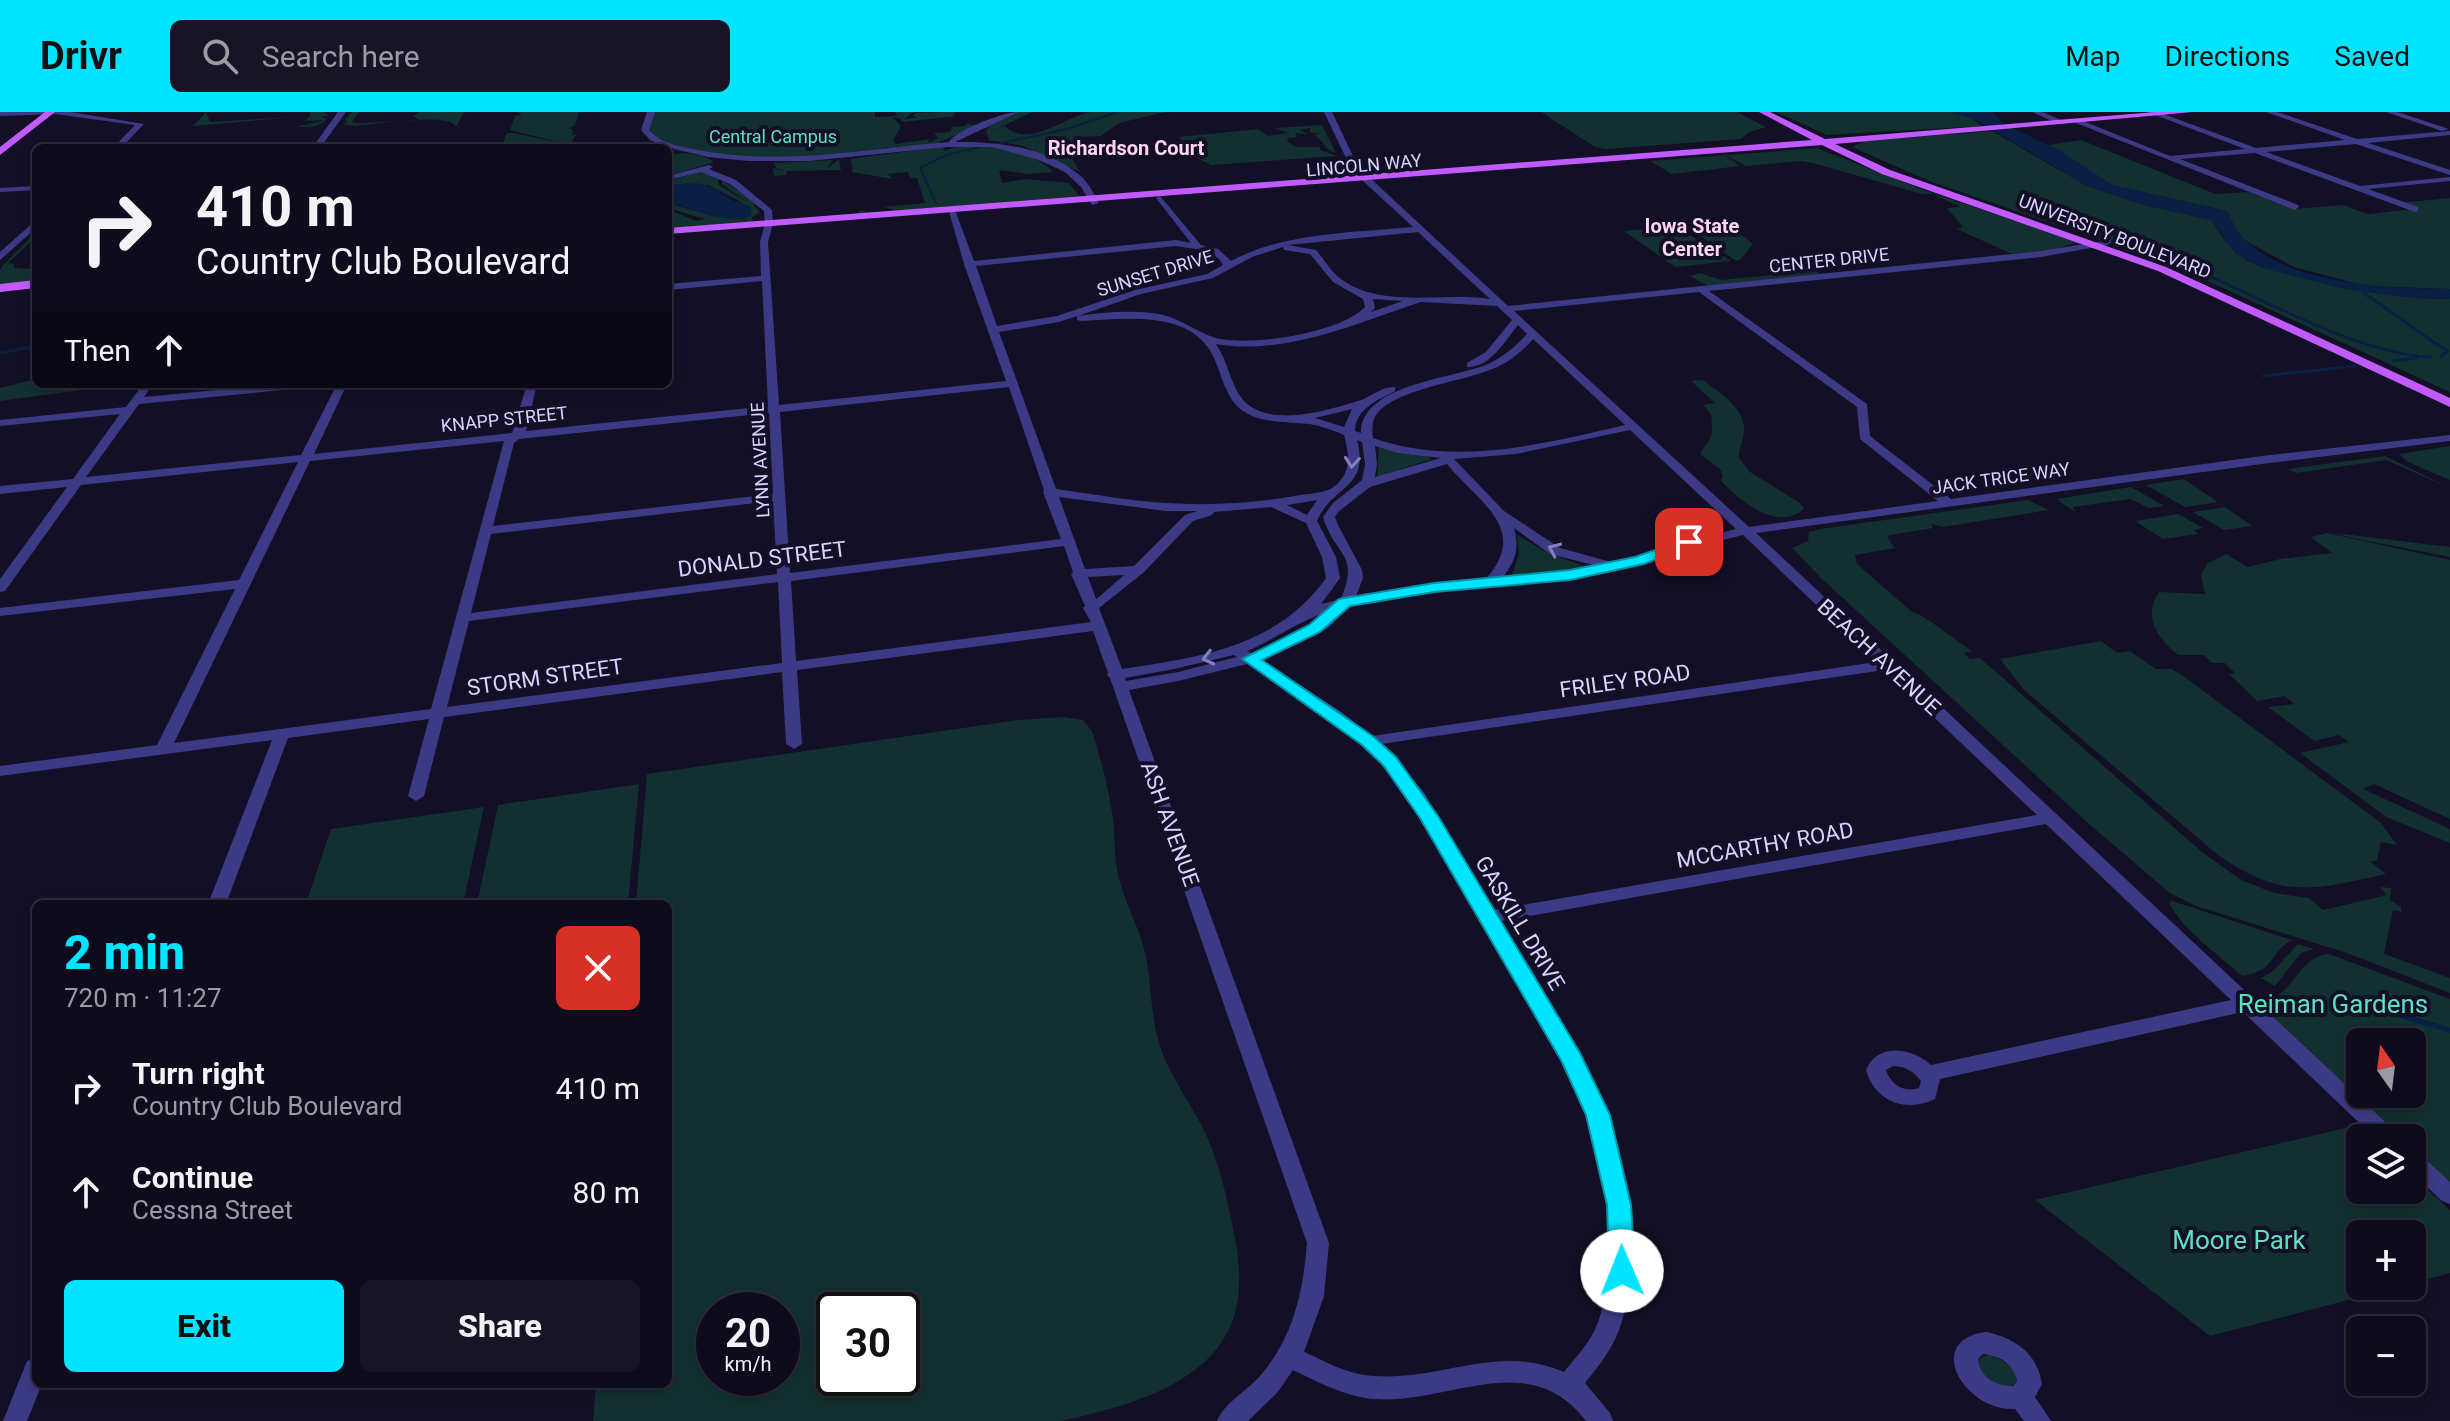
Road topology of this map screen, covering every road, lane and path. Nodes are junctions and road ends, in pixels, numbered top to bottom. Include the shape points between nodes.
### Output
1 (51, 112) edge
2 (342, 112) edge
3 (651, 112) edge
4 (1015, 112) edge
5 (1328, 112) edge
6 (1763, 112) edge
7 (1773, 112) edge
8 (2036, 112) edge
9 (2189, 112) edge
10 (2270, 112) edge
11 (2390, 112) edge
12 (2154, 113) edge
13 (0, 114) edge
14 (145, 116) dead end
15 (2075, 121) junction
16 (132, 122) junction
17 (2062, 122) junction
18 (2450, 132) edge
19 (1832, 141) junction
20 (2356, 141) junction
21 (952, 142) junction
22 (121, 144) edge
23 (319, 144) edge
24 (672, 144) edge
25 (672, 144) edge
26 (1790, 145) junction
27 (2255, 150) junction
28 (0, 152) edge
29 (2169, 158) junction
30 (738, 159) junction
31 (701, 169) junction
32 (2450, 176) edge
33 (672, 177) edge
34 (1368, 181) junction
35 (32, 188) edge
36 (2357, 188) junction
37 (0, 190) edge
38 (1160, 198) junction
39 (1094, 201) junction
40 (2295, 207) dead end
41 (2415, 209) dead end
42 (952, 213) junction
43 (768, 226) junction
44 (32, 227) edge
45 (1419, 229) junction
46 (672, 234) edge
47 (1303, 239) junction
48 (2101, 243) junction
49 (1197, 245) junction
50 (1265, 249) junction
51 (1215, 251) junction
52 (1313, 252) junction
53 (0, 257) edge
54 (969, 264) junction
55 (1228, 266) junction
56 (766, 278) junction
57 (32, 284) edge
58 (1479, 284) junction
59 (672, 287) edge
60 (0, 288) edge
61 (1148, 289) junction
62 (1702, 290) junction
63 (1362, 294) junction
64 (1451, 297) junction
65 (1420, 299) junction
66 (1502, 306) junction
67 (1159, 317) junction
68 (1059, 319) junction
69 (1359, 319) junction
70 (1517, 320) junction
71 (992, 330) junction
72 (1532, 334) junction
73 (1208, 340) junction
74 (1270, 341) junction
75 (1225, 370) junction
76 (1011, 384) junction
77 (145, 388) edge
78 (281, 388) edge
79 (340, 388) edge
80 (531, 388) edge
81 (2450, 393) edge
82 (1362, 402) junction
83 (2450, 403) edge
84 (133, 406) junction
85 (776, 409) junction
86 (1301, 418) junction
87 (0, 423) edge
88 (1633, 426) junction
89 (2450, 429) edge
90 (1349, 431) junction
91 (517, 436) junction
92 (1369, 438) junction
93 (2450, 438) edge
94 (1447, 457) junction
95 (305, 459) junction
96 (2262, 460) junction
97 (78, 482) junction
98 (1367, 484) junction
99 (0, 490) edge
100 (1049, 492) junction
101 (1328, 494) junction
102 (780, 497) junction
103 (1273, 503) junction
104 (1948, 503) junction
105 (1498, 512) junction
106 (1192, 513) junction
107 (1311, 521) junction
108 (486, 531) junction
109 (1746, 531) junction
110 (1067, 542) junction
111 (1620, 566) junction
112 (1138, 570) junction
113 (1078, 574) junction
114 (784, 578) junction
115 (1490, 583) junction
116 (243, 584) junction
117 (0, 588) edge
118 (1345, 602) junction
119 (1090, 608) junction
120 (0, 612) edge
121 (1304, 614) junction
122 (463, 618) junction
123 (1096, 626) junction
124 (1243, 655) junction
125 (1888, 665) junction
126 (789, 667) junction
127 (1117, 681) junction
128 (439, 714) junction
129 (282, 734) junction
130 (1368, 741) junction
131 (794, 744) dead end
132 (163, 749) junction
133 (0, 771) edge
134 (416, 796) dead end
135 (2051, 818) junction
136 (219, 900) edge
137 (1488, 917) junction
138 (2247, 1004) junction
139 (1927, 1074) dead end
140 (2374, 1124) edge
141 (2426, 1173) edge
142 (2450, 1195) edge
143 (1289, 1357) junction
144 (32, 1379) edge
145 (1568, 1386) junction
146 (2020, 1397) dead end
147 (15, 1421) edge
148 (1229, 1421) edge
149 (1601, 1421) edge
150 (2039, 1421) edge

1 - 13 street
1 - 16 street
1 - 28 main road
2 - 23 street
3 - 24 street via 645,130 654,140
4 - 21 street
5 - 34 street, BEACH AVENUE via 1350,158
6 - 19 main road, UNIVERSITY BOULEVARD
7 - 19 main road, UNIVERSITY BOULEVARD
8 - 17 street
9 - 12 main road, LINCOLN WAY
10 - 20 street
11 - 18 street
12 - 15 main road, LINCOLN WAY
12 - 27 street
14 - 16 street
15 - 17 main road, LINCOLN WAY
15 - 29 street
16 - 22 street via 140,125
17 - 19 main road, LINCOLN WAY
18 - 20 street
19 - 26 main road, LINCOLN WAY
19 - 26 main road
19 - 26 main road via 1821,147
19 - 48 main road, UNIVERSITY BOULEVARD via 1918,184
20 - 27 street
20 - 32 street
21 - 30 street via 844,157
21 - 39 street via 1004,145 1073,172
25 - 30 street
26 - 34 main road, LINCOLN WAY
27 - 29 street
27 - 36 street
29 - 40 street
30 - 31 street
31 - 33 street
31 - 43 street via 761,202 768,210
32 - 36 street
34 - 38 main road, LINCOLN WAY
34 - 39 main road, LINCOLN WAY
34 - 45 street, BEACH AVENUE
35 - 37 street
36 - 41 street
38 - 39 main road, LINCOLN WAY
38 - 49 street
39 - 42 main road, LINCOLN WAY
42 - 43 main road, LINCOLN WAY
42 - 54 street, ASH AVENUE
43 - 46 main road, LINCOLN WAY
43 - 56 street, LYNN AVENUE
44 - 53 street
45 - 47 street, SUNSET DRIVE
45 - 58 street, BEACH AVENUE
47 - 50 street, SUNSET DRIVE
47 - 52 street
48 - 62 street, CENTER DRIVE
48 - 81 main road, UNIVERSITY BOULEVARD via 2220,287
48 - 83 main road, UNIVERSITY BOULEVARD
49 - 51 street
49 - 54 street via 1160,243
50 - 51 street
50 - 52 street
50 - 55 street, SUNSET DRIVE
51 - 55 street
52 - 63 street via 1336,280
54 - 71 street, ASH AVENUE
55 - 61 street, SUNSET DRIVE via 1208,276
56 - 59 street
56 - 85 street, LYNN AVENUE
57 - 60 main road
58 - 64 street via 1474,291
58 - 66 street, BEACH AVENUE
61 - 67 street via 1144,305
61 - 68 street, SUNSET DRIVE
62 - 66 street, CENTER DRIVE
62 - 104 street via 1863,406 1864,437
63 - 65 street
63 - 69 street via 1370,308
64 - 65 street
64 - 66 street, CENTER DRIVE
65 - 69 street
66 - 70 street, BEACH AVENUE
67 - 68 street
67 - 73 street
68 - 71 street, SUNSET DRIVE
69 - 74 street
70 - 72 street, BEACH AVENUE
70 - 82 street via 1503,342 1477,364
71 - 76 street, ASH AVENUE
72 - 88 street, BEACH AVENUE
72 - 92 street via 1493,366 1379,406 1370,414
73 - 74 street
73 - 75 street
74 - 75 street via 1238,355
75 - 86 street via 1246,408
76 - 85 street, KNAPP STREET
76 - 100 street, ASH AVENUE
77 - 84 street
78 - 84 street
79 - 95 street
80 - 91 street
82 - 86 street
82 - 90 street
84 - 87 street
84 - 97 street
85 - 91 street, KNAPP STREET
85 - 102 street, LYNN AVENUE
86 - 90 street
88 - 94 street via 1543,446
88 - 109 street, BEACH AVENUE
89 - 96 street, JACK TRICE WAY via 2310,448
90 - 92 street
90 -> 101 street via 1351,473
91 - 95 street, KNAPP STREET
91 - 108 street via 509,442
92 - 94 street
92 - 98 street via 1373,463
93 - 96 street, JACK TRICE WAY
94 - 98 street
94 - 105 street
95 - 97 street, KNAPP STREET
95 - 116 street
96 - 104 street, JACK TRICE WAY
97 - 99 street, KNAPP STREET
97 - 117 street
98 - 101 street
98 - 118 street via 1339,503 1329,517 1355,567
100 - 106 street
100 - 110 street, ASH AVENUE
101 - 103 street
101 - 107 street via 1317,503
102 - 108 street
102 - 114 street, LYNN AVENUE
103 - 106 street
103 - 107 street
104 - 109 street, JACK TRICE WAY
111 -> 105 street via 1555,551
105 - 115 street via 1508,531 1511,558
106 - 112 street
107 - 121 street via 1333,578
108 - 122 street
109 - 111 street, JACK TRICE WAY via 1700,539
109 - 125 street, BEACH AVENUE
110 - 113 street, ASH AVENUE
110 - 114 street, DONALD STREET
111 - 115 street, JACK TRICE WAY
112 - 113 street
112 - 119 street
113 - 119 street, ASH AVENUE
114 - 122 street, DONALD STREET
114 - 126 street, LYNN AVENUE
115 - 118 street, JACK TRICE WAY
116 - 120 street
116 - 132 street
118 - 121 street, JACK TRICE WAY
118 - 124 street via 1314,629
119 - 123 street, ASH AVENUE
121 - 124 street
122 - 128 street
123 - 126 street, STORM STREET
123 - 127 street, ASH AVENUE
124 - 127 street via 1199,674
124 - 130 street, GASKILL DRIVE
125 - 130 street, FRILEY ROAD
125 - 135 street, BEACH AVENUE
126 - 128 street, STORM STREET
126 - 131 street, LYNN AVENUE
127 - 143 street, ASH AVENUE via 1318,1243 1310,1306
128 - 129 street, STORM STREET
128 - 134 street
129 - 132 street, STORM STREET
129 - 136 street
130 - 137 street, GASKILL DRIVE via 1411,789
132 - 133 street, STORM STREET
135 - 137 street, MCCARTHY ROAD
135 - 138 street, BEACH AVENUE
137 - 145 street, GASKILL DRIVE via 1598,1115 1619,1205 1622,1271 1617,1302 1608,1329
138 - 139 street
138 - 140 street, BEACH AVENUE
141 - 142 street
143 - 145 street via 1374,1388 1498,1371 1523,1372
143 - 148 street, ASH AVENUE via 1255,1401
144 - 147 street
145 - 149 street
146 - 150 street

